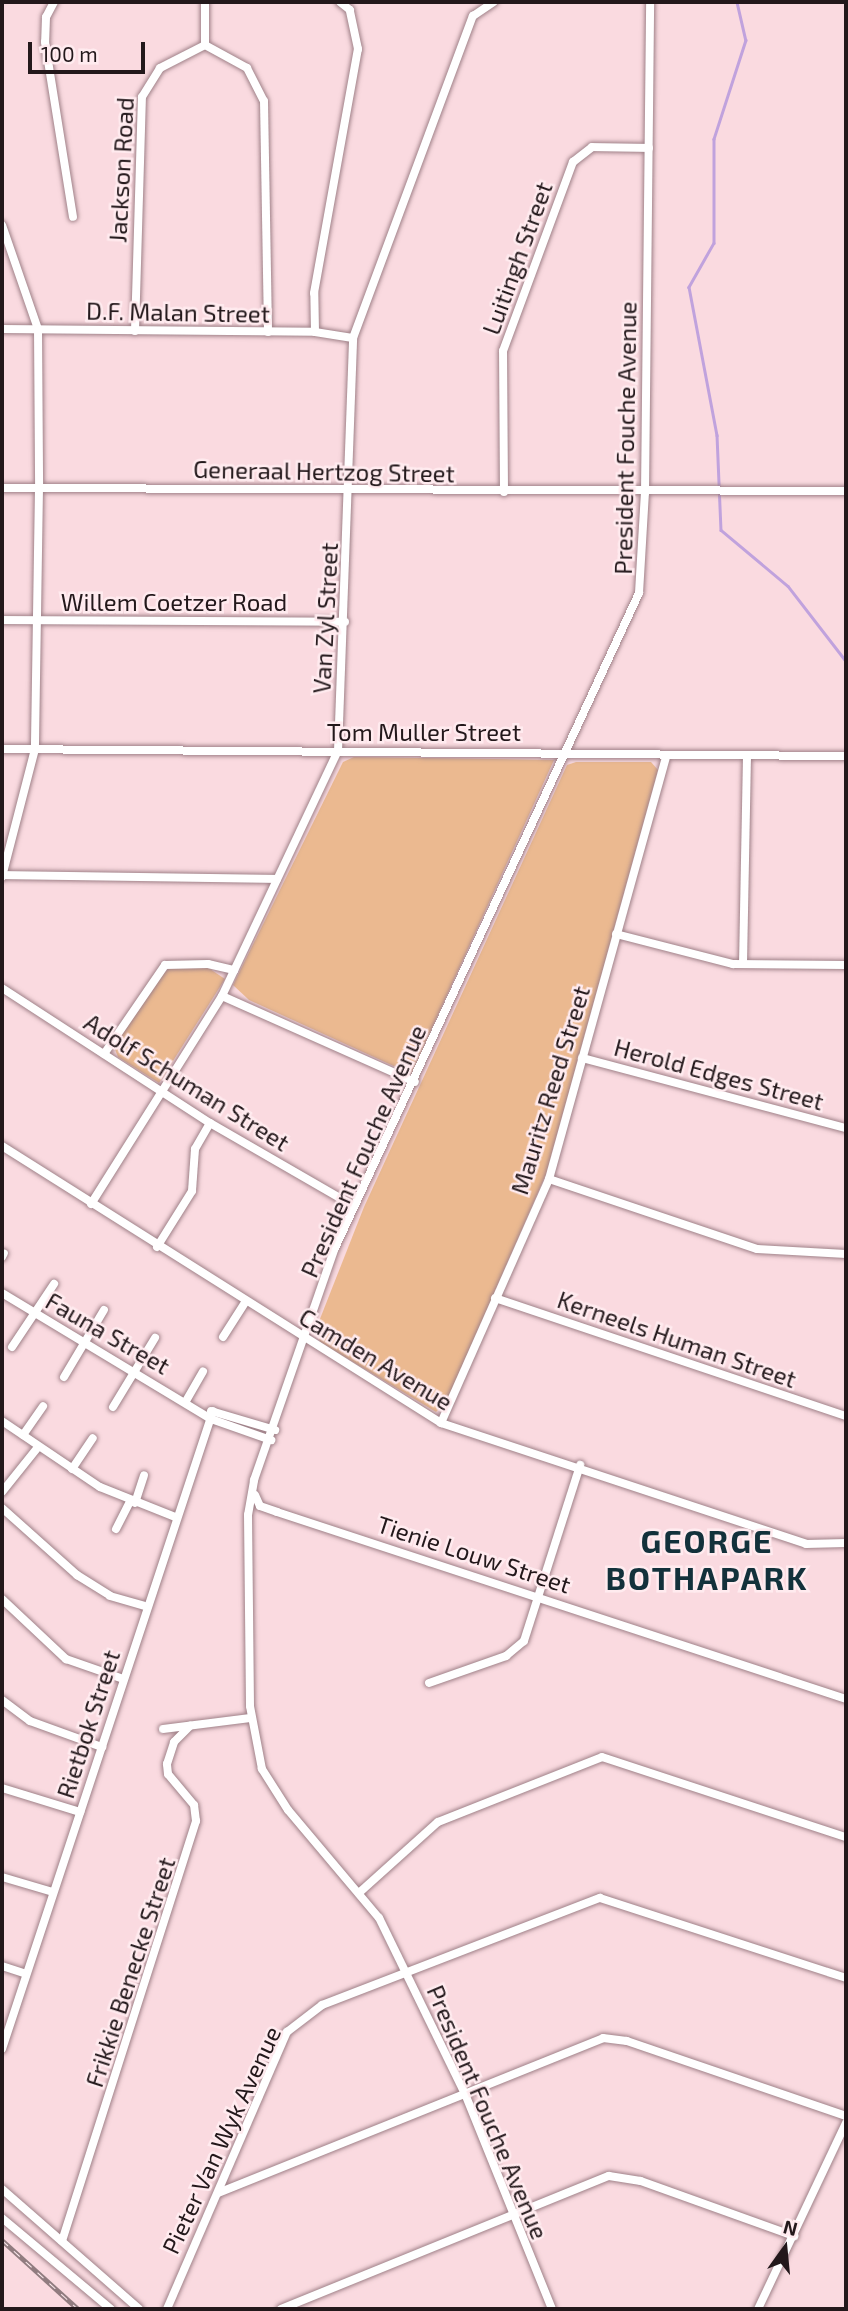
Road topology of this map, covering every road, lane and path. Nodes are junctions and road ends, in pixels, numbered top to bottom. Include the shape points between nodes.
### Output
1 (54, 2) edge
2 (205, 2) edge
3 (340, 2) edge
4 (475, 2) edge
5 (494, 2) edge
6 (650, 2) edge
7 (473, 16) junction
8 (205, 45) junction
9 (649, 148) junction
10 (73, 217) dead end
11 (2, 225) edge
12 (2, 329) edge
13 (38, 330) junction
14 (135, 331) junction
15 (268, 332) junction
16 (315, 332) junction
17 (354, 338) junction
18 (2, 488) edge
19 (39, 488) junction
20 (350, 491) junction
21 (846, 491) edge
22 (504, 492) junction
23 (645, 494) junction
24 (2, 620) edge
25 (36, 621) junction
26 (345, 622) junction
27 (2, 749) edge
28 (35, 749) junction
29 (338, 751) junction
30 (568, 753) junction
31 (666, 757) junction
32 (846, 757) edge
33 (747, 758) junction
34 (2, 876) edge
35 (277, 878) junction
36 (616, 934) junction
37 (743, 964) junction
38 (846, 965) edge
39 (234, 970) junction
40 (2, 988) edge
41 (222, 996) junction
42 (104, 1054) junction
43 (582, 1058) junction
44 (415, 1082) junction
45 (161, 1091) junction
46 (210, 1123) junction
47 (846, 1128) edge
48 (2, 1146) edge
49 (549, 1179) junction
50 (91, 1204) junction
51 (354, 1206) junction
52 (157, 1247) junction
53 (846, 1254) edge
54 (54, 1284) dead end
55 (2, 1293) edge
56 (495, 1298) junction
57 (246, 1301) junction
58 (104, 1310) dead end
59 (34, 1311) junction
60 (223, 1337) dead end
61 (155, 1338) dead end
62 (85, 1342) junction
63 (305, 1342) junction
64 (12, 1348) dead end
65 (134, 1371) junction
66 (203, 1372) dead end
67 (64, 1377) dead end
68 (186, 1401) junction
69 (43, 1406) dead end
70 (113, 1407) dead end
71 (212, 1415) junction
72 (846, 1416) edge
73 (2, 1421) edge
74 (441, 1423) junction
75 (275, 1430) junction
76 (23, 1435) junction
77 (93, 1438) dead end
78 (271, 1440) junction
79 (38, 1447) junction
80 (580, 1465) junction
81 (72, 1469) junction
82 (144, 1475) dead end
83 (2, 1492) edge
84 (255, 1495) junction
85 (132, 1502) junction
86 (2, 1508) edge
87 (175, 1517) junction
88 (116, 1530) dead end
89 (846, 1543) edge
90 (541, 1594) junction
91 (2, 1599) edge
92 (144, 1606) junction
93 (123, 1679) junction
94 (429, 1683) dead end
95 (846, 1699) edge
96 (2, 1700) edge
97 (250, 1718) junction
98 (190, 1726) junction
99 (163, 1729) dead end
100 (102, 1747) junction
101 (2, 1788) edge
102 (80, 1812) junction
103 (846, 1837) edge
104 (2, 1877) edge
105 (361, 1891) junction
106 (53, 1892) junction
107 (2, 1966) edge
108 (26, 1974) junction
109 (408, 1974) junction
110 (846, 1979) edge
111 (2, 2049) edge
112 (465, 2094) junction
113 (846, 2116) edge
114 (846, 2123) edge
115 (2, 2189) edge
116 (218, 2193) junction
117 (511, 2215) junction
118 (2, 2218) edge
119 (794, 2236) junction
120 (62, 2241) junction
121 (111, 2309) edge
122 (139, 2309) edge
123 (167, 2309) edge
124 (281, 2309) edge
125 (552, 2309) edge
126 (758, 2309) edge

1 - 10 street via 46,17 46,50
2 - 8 street
3 - 16 street via 350,10 358,48 315,287
4 - 7 street, Van Zyl Street
5 - 7 street
6 - 9 street, President Fouche Avenue
7 - 17 street, Van Zyl Street
8 - 14 street, Jackson Road via 160,68 142,97
8 - 15 street via 247,68 264,101
9 - 22 street, Luitingh Street via 592,147 573,162 503,351
9 - 23 street, President Fouche Avenue
11 - 13 street
12 - 13 street, D.F. Malan Street
13 - 14 street, D.F. Malan Street
13 - 19 street
14 - 15 street, D.F. Malan Street
15 - 16 street, D.F. Malan Street
16 - 17 street, D.F. Malan Street
17 - 20 street, Van Zyl Street
18 - 19 street, Generaal Hertzog Street
19 - 20 street, Generaal Hertzog Street
19 - 25 street
20 - 22 street, Generaal Hertzog Street
20 - 26 street, Van Zyl Street
21 - 23 street, Generaal Hertzog Street
22 - 23 street, Generaal Hertzog Street
23 - 30 street, President Fouche Avenue via 639,593
24 - 25 street, Willem Coetzer Road
25 - 26 street, Willem Coetzer Road
25 - 28 street
26 - 29 street, Van Zyl Street
27 - 28 street, Tom Muller Street
28 - 29 street, Tom Muller Street
28 - 34 street
29 - 30 street, Tom Muller Street
29 - 35 street, Van Zyl Street
30 - 31 street, Tom Muller Street
30 - 44 street, President Fouche Avenue
31 - 33 street, Tom Muller Street
31 - 36 street, Mauritz Reed Street
32 - 33 street, Tom Muller Street
33 - 37 street
34 - 35 street
35 - 39 street, Van Zyl Street
36 - 37 street
36 - 43 street, Mauritz Reed Street
37 - 38 street
39 - 41 street, Van Zyl Street
39 - 42 street via 208,964 165,965
40 - 42 street, Adolf Schuman Street
41 - 44 street
41 - 45 street, Van Zyl Street
42 - 45 street, Adolf Schuman Street
43 - 47 street, Herold Edges Street
43 - 49 street, Mauritz Reed Street
44 - 51 street, President Fouche Avenue
45 - 46 street, Adolf Schuman Street
45 - 50 street, Van Zyl Street
46 - 51 street, Adolf Schuman Street
46 - 52 street via 195,1149 192,1191
48 - 50 street, Camden Avenue
49 - 53 street via 757,1249
49 - 56 street, Mauritz Reed Street
50 - 52 street, Camden Avenue
51 - 63 street, President Fouche Avenue via 330,1261
52 - 57 street, Camden Avenue
54 - 59 street
55 - 59 street, Fauna Street
56 - 72 street, Kerneels Human Street
56 - 74 street, Mauritz Reed Street
57 - 60 street
57 - 63 street, Camden Avenue
58 - 62 street
59 - 62 street, Fauna Street
59 - 64 street
61 - 65 street
62 - 65 street, Fauna Street
62 - 67 street
63 - 74 street, Camden Avenue
63 - 75 street, President Fouche Avenue
65 - 68 street, Fauna Street
65 - 70 street
66 - 68 street
68 - 71 street, Fauna Street
69 - 76 street
71 - 75 street, Fauna Street
71 - 78 street, Fauna Street
71 - 87 street, Rietbok Street
73 - 76 street
74 - 80 street, Camden Avenue
75 - 78 street, President Fouche Avenue
76 - 79 street
77 - 81 street
78 - 84 street, President Fouche Avenue via 254,1480
79 - 81 street
79 - 83 street
80 - 89 street, Camden Avenue via 806,1544
80 - 90 street
81 - 85 street
82 - 85 street
84 - 90 street, Tienie Louw Street via 268,1509
84 - 97 street, President Fouche Avenue via 248,1515
85 - 87 street
85 - 88 street
86 - 92 street via 77,1575 110,1596
87 - 92 street, Rietbok Street
90 - 94 street via 516,1650
90 - 95 street, Tienie Louw Street
91 - 93 street via 66,1660
92 - 93 street, Rietbok Street
93 - 100 street, Rietbok Street
96 - 100 street via 30,1721
97 - 98 street
97 - 105 street, President Fouche Avenue via 269,1785
98 - 99 street
98 - 120 street, Frikkie Benecke Street via 174,1742 168,1774 194,1805 196,1821
100 - 102 street, Rietbok Street
101 - 102 street
102 - 106 street, Rietbok Street
103 - 105 street via 602,1757 438,1822
104 - 106 street
105 - 109 street, President Fouche Avenue
106 - 108 street, Rietbok Street
107 - 108 street
108 - 111 street, Rietbok Street
109 - 110 street, Pieter Van Wyk Avenue via 600,1898
109 - 112 street, President Fouche Avenue
109 - 116 street, Pieter Van Wyk Avenue via 322,2006 287,2032
112 - 113 street via 609,2038
112 - 116 street
112 - 117 street, President Fouche Avenue
114 - 119 street
115 - 120 street
116 - 123 street, Pieter Van Wyk Avenue
117 - 119 street via 581,2185 619,2176
117 - 124 street
117 - 125 street, President Fouche Avenue
118 - 121 street
119 - 126 street
120 - 122 street

